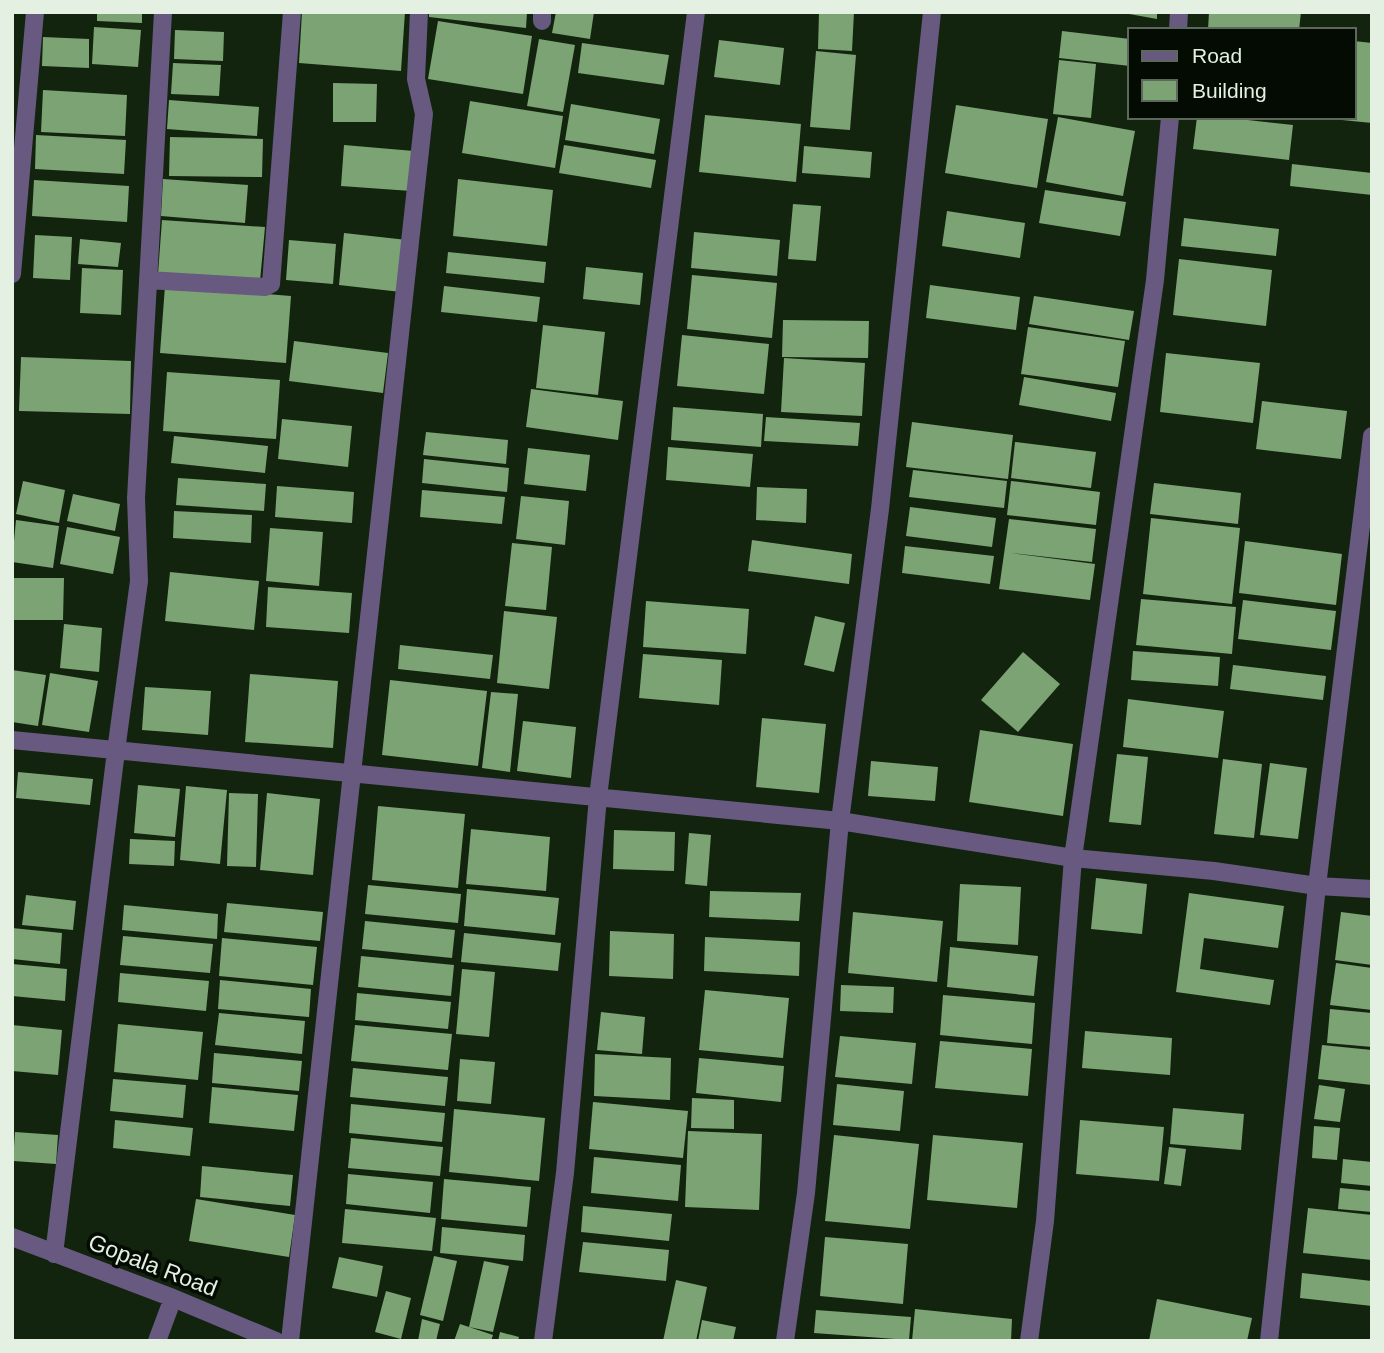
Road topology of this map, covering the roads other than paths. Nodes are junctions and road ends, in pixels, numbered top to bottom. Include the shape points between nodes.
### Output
1 (35, 12) edge
2 (163, 12) edge
3 (292, 12) edge
4 (418, 12) edge
5 (696, 12) edge
6 (932, 12) edge
7 (1170, 119) edge
8 (12, 274) edge
9 (148, 280) junction
10 (1372, 436) edge
11 (12, 740) edge
12 (116, 751) junction
13 (352, 774) junction
14 (598, 797) junction
15 (840, 821) junction
16 (1073, 858) junction
17 (1317, 886) junction
18 (1372, 889) edge
19 (12, 1237) edge
20 (54, 1254) junction
21 (173, 1298) junction
22 (157, 1341) edge
23 (276, 1341) edge
24 (290, 1341) edge
25 (543, 1341) edge
26 (785, 1341) edge
27 (1029, 1341) edge
28 (1269, 1341) edge

1 - 8 street
2 - 9 street
3 - 9 street via 271,284
4 - 13 street via 416,79 424,114
5 - 14 street
6 - 15 street via 881,495
7 - 16 street via 1156,280
9 - 12 street via 136,498 139,581
10 - 17 street
11 - 12 street
12 - 13 street
12 - 20 street
13 - 14 street
13 - 24 street
14 - 15 street
14 - 25 street via 565,1172
15 - 16 street
15 - 26 street via 806,1193
16 - 17 street
16 - 27 street via 1045,1221
17 - 18 street
17 - 28 street
19 - 20 street, Gopala Road
20 - 21 street, Gopala Road
21 - 22 street
21 - 23 street, Gopala Road

